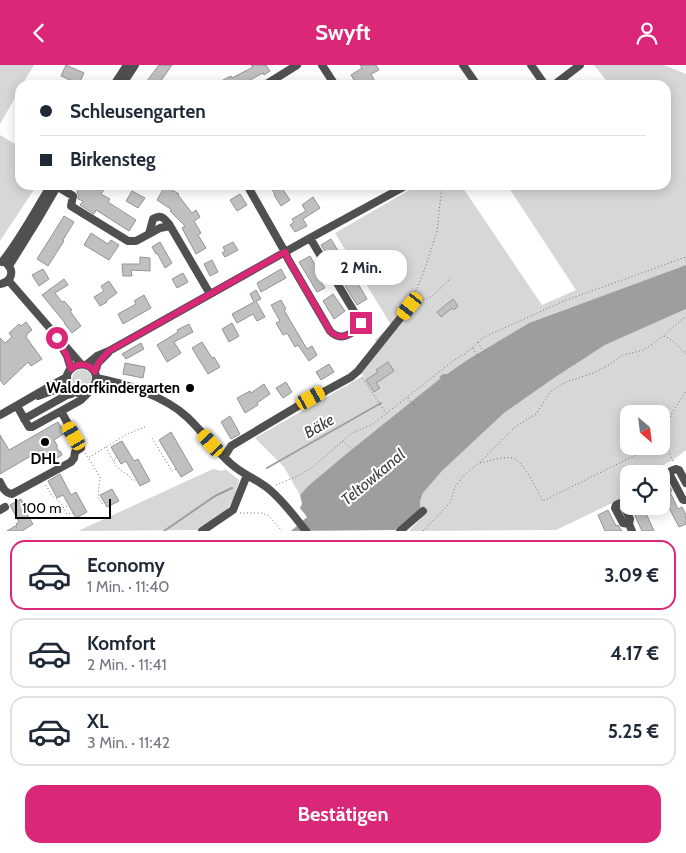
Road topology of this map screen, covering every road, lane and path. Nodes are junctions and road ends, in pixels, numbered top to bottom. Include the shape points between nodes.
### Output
1 (127, 65) edge
2 (135, 65) edge
3 (297, 65) edge
4 (322, 65) edge
5 (463, 65) edge
6 (532, 65) edge
7 (580, 65) edge
8 (117, 80) edge
9 (125, 80) edge
10 (273, 80) edge
11 (332, 80) edge
12 (474, 80) edge
13 (542, 80) edge
14 (560, 80) edge
15 (53, 190) edge
16 (63, 190) edge
17 (250, 190) edge
18 (395, 190) edge
19 (441, 190) edge
20 (310, 237) junction
21 (285, 252) junction
22 (686, 257) edge
23 (4, 264) edge
24 (451, 278) dead end
25 (8, 281) junction
26 (0, 283) edge
27 (210, 294) junction
28 (410, 306) junction
29 (686, 317) edge
30 (663, 336) junction
31 (57, 338) junction
32 (478, 342) junction
33 (472, 347) junction
34 (487, 350) dead end
35 (109, 351) junction
36 (484, 352) junction
37 (686, 354) edge
38 (478, 356) junction
39 (475, 358) dead end
40 (83, 365) junction
41 (71, 369) junction
42 (358, 371) junction
43 (96, 375) junction
44 (67, 377) junction
45 (120, 384) junction
46 (91, 390) junction
47 (70, 391) junction
48 (686, 391) edge
49 (34, 397) junction
50 (407, 397) junction
51 (77, 402) junction
52 (417, 403) dead end
53 (17, 406) junction
54 (61, 411) junction
55 (386, 413) junction
56 (0, 415) edge
57 (670, 417) edge
58 (24, 419) junction
59 (145, 427) dead end
60 (152, 437) dead end
61 (342, 441) junction
62 (106, 447) junction
63 (164, 448) dead end
64 (81, 449) junction
65 (352, 449) dead end
66 (160, 450) junction
67 (670, 454) edge
68 (116, 455) dead end
69 (636, 455) edge
70 (223, 456) junction
71 (88, 458) junction
72 (113, 461) junction
73 (479, 463) junction
74 (176, 469) dead end
75 (679, 470) junction
76 (131, 471) dead end
77 (127, 473) junction
78 (248, 476) junction
79 (42, 478) junction
80 (136, 479) dead end
81 (0, 482) edge
82 (686, 483) edge
83 (272, 487) dead end
84 (54, 492) dead end
85 (51, 494) junction
86 (685, 500) edge
87 (104, 502) dead end
88 (69, 505) dead end
89 (63, 508) junction
90 (236, 509) junction
91 (423, 511) dead end
92 (74, 513) dead end
93 (402, 529) edge
94 (282, 530) edge
95 (202, 531) edge
96 (306, 531) edge
97 (424, 531) edge

1 - 8 street
2 - 9 street
3 - 10 street
4 - 11 street
5 - 12 street
6 - 13 street
7 - 14 street
15 - 23 street via 38,221
16 - 27 street via 73,196 71,206 128,241 136,241 149,234 153,219 162,217
17 - 21 street
18 - 20 street
19 - 28 path via 437,231
20 - 21 street
20 - 21 street via 361,323 360,328 343,337 330,331
21 - 27 street
22 - 32 path via 564,301
23 - 25 street via 12,272
24 - 28 path via 432,296
25 - 26 street
25 - 31 street
27 - 35 street
28 - 42 street
29 - 30 path
30 - 37 path
30 - 73 path via 644,349 623,355 609,365 551,391 536,414 515,427
31 - 40 street
31 - 41 street
32 - 33 path
32 - 36 path
33 - 38 path
33 - 50 path
34 - 36 path
35 - 40 street
35 - 43 street via 98,363
36 - 38 path
38 - 39 path
40 - 41 street
40 - 43 street via 93,369
41 - 44 street
42 - 55 path
42 - 70 street via 231,446
43 - 45 street
43 - 46 street
44 - 47 street
44 - 49 street
45 - 46 street
45 - 70 street via 148,393 176,408
46 - 47 street via 79,394
46 - 51 street
47 - 49 street via 60,388
47 - 51 street
47 - 58 street
48 - 57 path
49 - 53 street
50 - 52 path via 414,406
50 - 55 path
51 - 54 street
53 - 56 street
53 - 58 street
54 - 58 street via 32,427
54 - 64 street
55 - 61 path
59 - 62 path
60 - 66 path
61 - 65 path
61 - 83 path via 314,467
62 - 71 path
62 - 72 path
63 - 66 path
64 - 71 path
64 - 79 street via 75,452 71,461
66 - 74 path via 172,471
67 - 75 path
68 - 72 path
69 - 73 path via 543,501 526,471 514,459
70 - 78 street
71 - 87 path via 100,477 98,497 102,504
72 - 77 path
73 - 97 path via 458,481 450,503
75 - 82 street
75 - 86 street via 672,471 670,475
76 - 77 path
77 - 80 path via 133,481
78 - 90 street via 236,500
78 - 96 street via 269,489
79 - 81 street via 12,494 5,491
79 - 85 path
84 - 85 path
85 - 89 path
88 - 89 path
89 - 92 path via 67,514
90 - 94 path via 241,513 269,516
90 - 95 street
91 - 93 street

